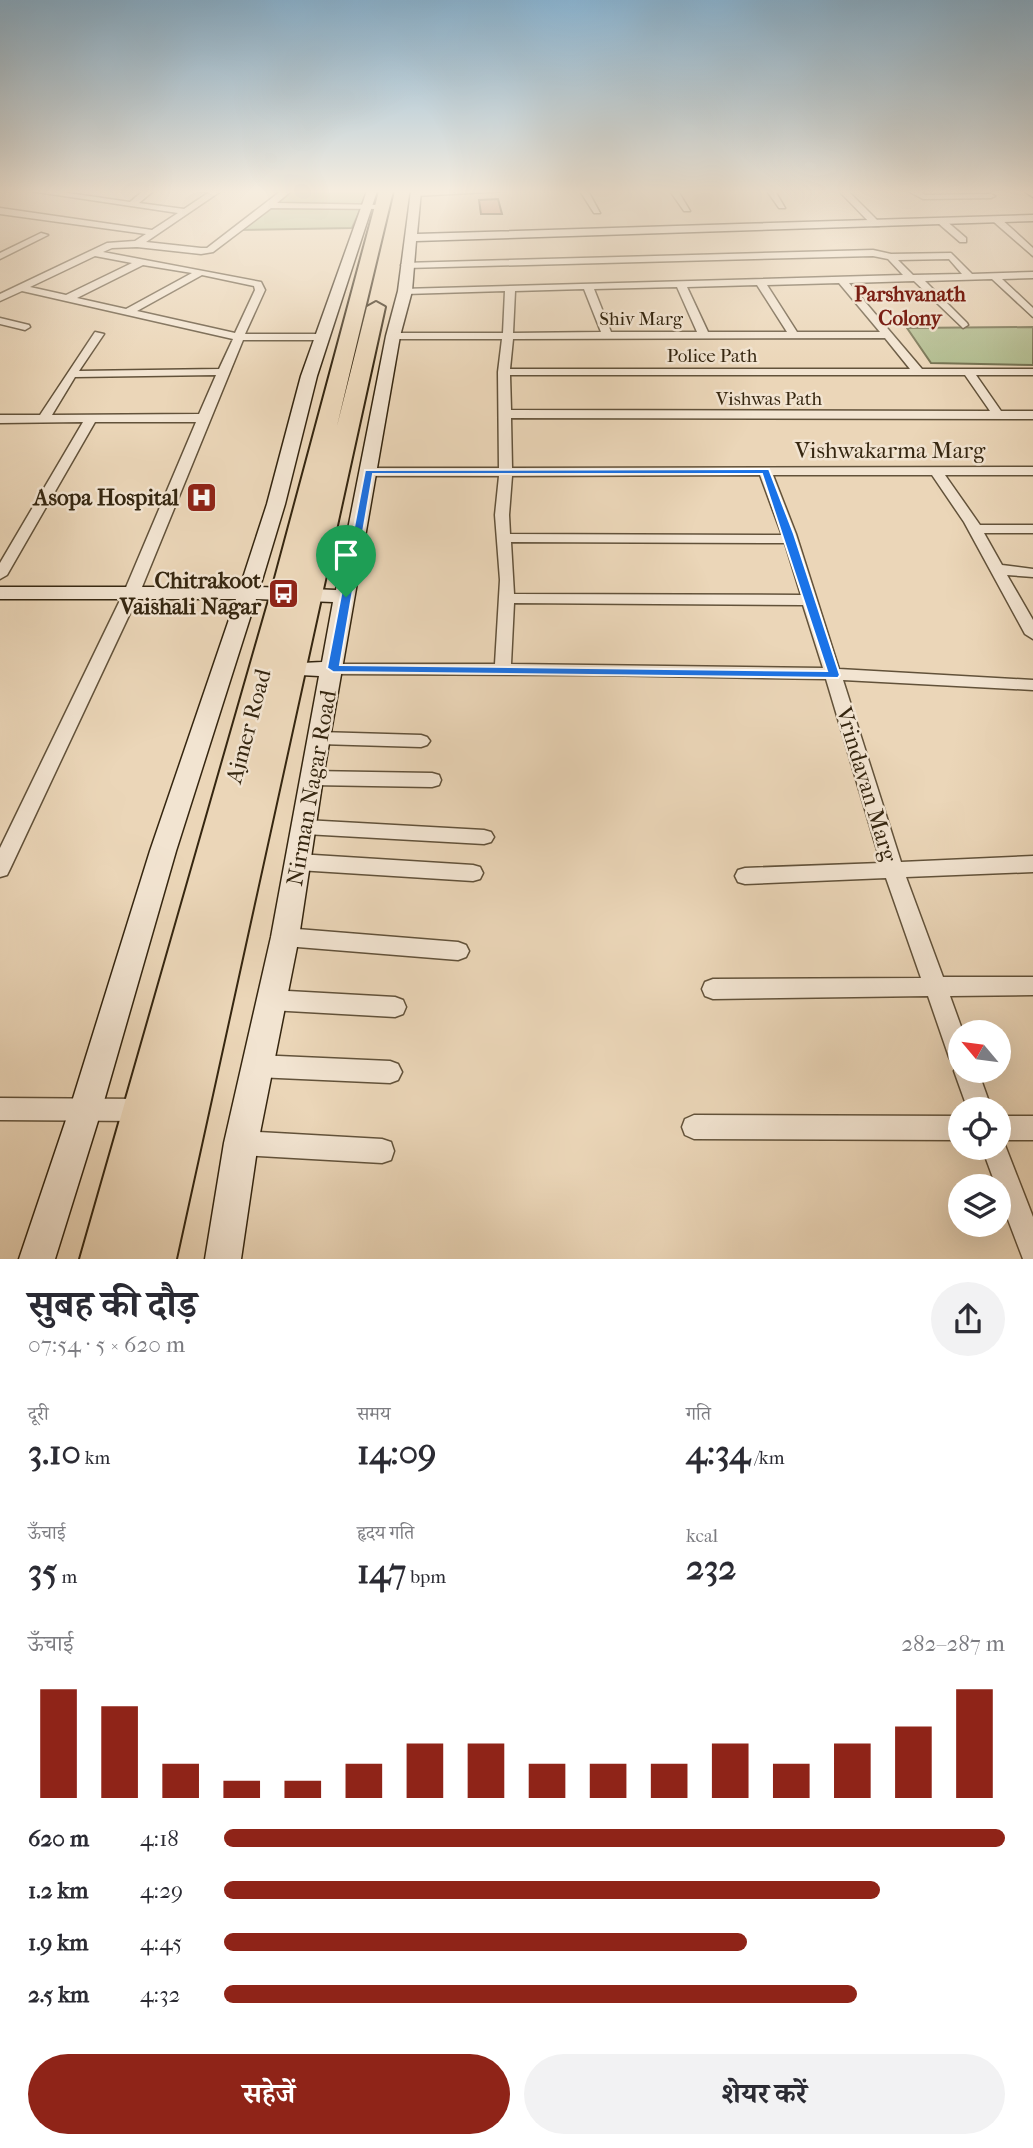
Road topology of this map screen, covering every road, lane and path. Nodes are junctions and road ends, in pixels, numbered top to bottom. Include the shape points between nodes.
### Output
1 (101, 250) edge
2 (190, 250) edge
3 (210, 250) edge
4 (365, 250) edge
5 (378, 250) edge
6 (408, 250) edge
7 (94, 253) junction
8 (891, 257) junction
9 (143, 261) junction
10 (556, 263) junction
11 (492, 264) junction
12 (406, 265) junction
13 (201, 272) junction
14 (1033, 275) edge
15 (970, 276) junction
16 (995, 276) junction
17 (913, 278) junction
18 (842, 280) junction
19 (760, 282) junction
20 (681, 284) junction
21 (568, 287) junction
22 (588, 287) junction
23 (21, 288) junction
24 (494, 289) junction
25 (510, 289) junction
26 (405, 291) junction
27 (0, 298) edge
28 (66, 299) junction
29 (126, 313) junction
30 (1033, 314) edge
31 (0, 321) edge
32 (963, 326) dead end
33 (25, 327) dead end
34 (99, 334) dead end
35 (607, 335) junction
36 (704, 335) junction
37 (794, 335) junction
38 (888, 335) junction
39 (393, 336) junction
40 (238, 337) junction
41 (322, 337) junction
42 (508, 337) junction
43 (223, 372) junction
44 (504, 372) junction
45 (1033, 372) edge
46 (920, 373) junction
47 (969, 373) junction
48 (71, 374) junction
49 (505, 414) junction
50 (998, 415) junction
51 (1033, 415) edge
52 (44, 418) junction
53 (203, 418) junction
54 (0, 419) edge
55 (90, 419) junction
56 (765, 471) junction
57 (936, 471) junction
58 (1033, 471) edge
59 (369, 472) junction
60 (506, 472) junction
61 (975, 529) junction
62 (1033, 529) edge
63 (503, 538) junction
64 (790, 539) junction
65 (997, 569) junction
66 (1033, 573) edge
67 (0, 575) edge
68 (132, 592) junction
69 (248, 592) junction
70 (0, 593) edge
71 (296, 593) junction
72 (346, 597) junction
73 (505, 598) junction
74 (808, 600) junction
75 (1033, 634) edge
76 (290, 668) junction
77 (333, 668) junction
78 (503, 669) junction
79 (834, 675) junction
80 (1033, 685) edge
81 (319, 738) junction
82 (421, 741) dead end
83 (311, 778) junction
84 (432, 780) dead end
85 (305, 827) junction
86 (484, 837) dead end
87 (298, 862) junction
88 (1033, 864) edge
89 (0, 869) edge
90 (893, 869) junction
91 (473, 873) dead end
92 (745, 876) dead end
93 (285, 937) junction
94 (458, 951) dead end
95 (935, 986) junction
96 (1033, 986) edge
97 (713, 989) dead end
98 (270, 1000) junction
99 (395, 1007) dead end
100 (948, 1022) edge
101 (256, 1066) junction
102 (390, 1072) dead end
103 (86, 1108) junction
104 (0, 1109) edge
105 (144, 1110) junction
106 (694, 1127) dead end
107 (948, 1128) edge
108 (1011, 1128) edge
109 (1033, 1128) edge
110 (241, 1143) junction
111 (382, 1151) dead end
112 (999, 1160) edge
113 (1033, 1251) edge
114 (37, 1259) edge
115 (104, 1259) edge
116 (152, 1259) edge
117 (223, 1259) edge

1 - 7 street
2 - 3 street
4 - 41 street
5 - 71 highway, Ajmer Road
6 - 12 street, Nirman Nagar Road
7 - 9 street
7 - 23 street
8 - 10 street via 873,253
8 - 15 street via 948,252
8 - 17 street
9 - 13 street
9 - 28 street
10 - 11 street
10 - 21 street
11 - 12 street
11 - 24 street
12 - 26 street, Nirman Nagar Road
13 - 29 street
13 - 40 street via 258,284 260,290
14 - 16 street
15 - 16 street
15 - 17 street
16 - 30 street
17 - 18 street
17 - 32 street
18 - 19 street
18 - 38 street
19 - 20 street
19 - 37 street
20 - 22 street
20 - 36 street
21 - 22 street
21 - 25 street
22 - 35 street
23 - 27 street
23 - 28 street
24 - 25 street
24 - 26 street
25 - 42 street
26 - 39 street, Nirman Nagar Road
28 - 29 street
29 - 40 street
31 - 33 street
34 - 48 street
35 - 36 street, Shiv Marg
35 - 42 street, Shiv Marg
36 - 37 street, Shiv Marg
37 - 38 street, Shiv Marg
38 - 46 street
39 - 42 street, Shiv Marg
39 - 59 street, Nirman Nagar Road
40 - 41 street
40 - 43 street
41 - 69 street
42 - 44 street
43 - 48 street
43 - 53 street
44 - 46 street, Police Path
44 - 49 street
45 - 47 street, Police Path
46 - 47 street, Police Path
47 - 50 street
48 - 52 street
49 - 50 street, Vishwas Path
49 - 60 street
50 - 51 street, Vishwas Path
52 - 54 street
52 - 55 street
53 - 55 street
53 - 68 street
55 - 67 street
56 - 57 street, Vishwakarma Marg
56 - 60 street, Vishwakarma Marg
56 - 64 street, Vrindavan Marg
57 - 58 street, Vishwakarma Marg
57 - 61 street
59 - 60 street, Vishwakarma Marg
59 - 72 street, Nirman Nagar Road
60 - 63 street
61 - 62 street
61 - 65 street
63 - 64 street
63 - 73 street
64 - 74 street, Vrindavan Marg
65 - 66 street
65 - 75 street
68 - 69 street
68 - 70 street
68 - 89 street
69 - 71 street
69 - 103 street via 163,851
71 - 72 street
71 - 76 highway, Ajmer Road
71 - 105 highway, Ajmer Road
72 - 77 street, Nirman Nagar Road
73 - 74 street
73 - 78 street
74 - 79 street, Vrindavan Marg
76 - 77 street
76 - 116 highway, Ajmer Road
77 - 78 street
77 - 81 street, Nirman Nagar Road
78 - 79 street
79 - 80 street
79 - 90 street, Vrindavan Marg
81 - 82 street
81 - 83 street, Nirman Nagar Road
83 - 84 street
83 - 85 street, Nirman Nagar Road
85 - 86 street
85 - 87 street, Nirman Nagar Road
87 - 91 street
87 - 93 street, Nirman Nagar Road
88 - 90 street
90 - 92 street
90 - 95 street, Vrindavan Marg
93 - 94 street
93 - 98 street, Nirman Nagar Road
95 - 96 street
95 - 97 street
95 - 100 street, Vrindavan Marg
98 - 99 street
98 - 101 street, Nirman Nagar Road
101 - 102 street
101 - 110 street, Nirman Nagar Road
103 - 104 street
103 - 105 street
103 - 114 street
105 - 115 highway, Ajmer Road
106 - 107 street
108 - 109 street
110 - 111 street
110 - 117 street, Nirman Nagar Road
112 - 113 street

